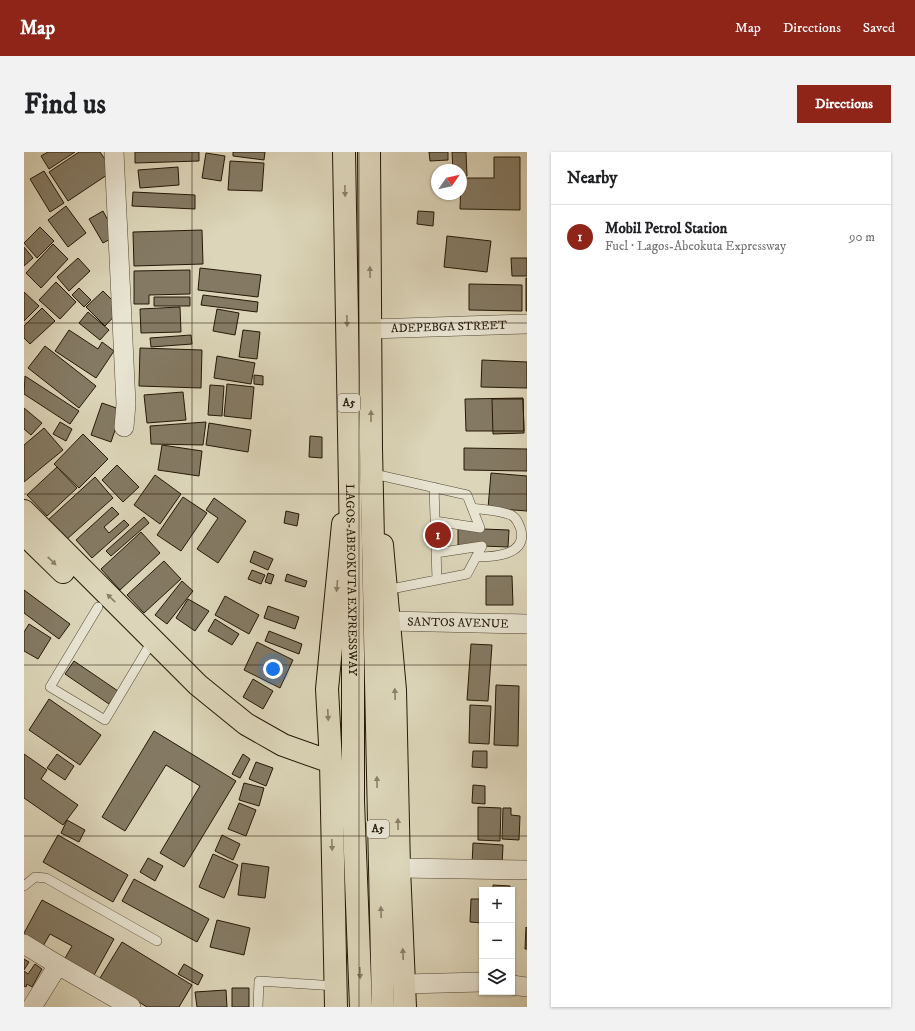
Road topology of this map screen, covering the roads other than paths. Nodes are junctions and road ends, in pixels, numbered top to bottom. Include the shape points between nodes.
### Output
1 (114, 152) edge
2 (344, 152) edge
3 (369, 152) edge
4 (527, 324) edge
5 (371, 329) junction
6 (124, 427) dead end
7 (360, 449) junction
8 (374, 474) junction
9 (434, 487) junction
10 (472, 508) junction
11 (24, 511) edge
12 (435, 521) junction
13 (24, 534) edge
14 (436, 553) junction
15 (476, 557) junction
16 (438, 580) junction
17 (386, 590) junction
18 (98, 607) junction
19 (390, 621) junction
20 (527, 624) edge
21 (148, 648) junction
22 (331, 768) junction
23 (399, 868) junction
24 (527, 870) edge
25 (24, 886) edge
26 (157, 941) dead end
27 (24, 944) edge
28 (58, 965) junction
29 (479, 982) edge
30 (405, 984) junction
31 (515, 985) edge
32 (527, 987) edge
33 (336, 997) edge
34 (32, 1007) edge
35 (131, 1007) edge
36 (258, 1007) edge
37 (361, 1007) edge
38 (383, 1007) edge
39 (405, 1007) edge

1 - 6 street via 126,404
2 -> 7 main road, LAGOS-ABEOKUTA EXPRESSWAY / A5
5 -> 3 main road, LAGOS-ABEOKUTA EXPRESSWAY / A5
4 - 5 street, ADEPEBGA STREET
7 -> 5 main road, LAGOS-ABEOKUTA EXPRESSWAY / A5
7 - 8 main road
7 -> 22 main road via 327,689
7 -> 37 main road, LAGOS-ABEOKUTA EXPRESSWAY / A5 via 353,801
38 -> 7 main road, LAGOS-ABEOKUTA EXPRESSWAY / A5
8 - 9 lane
8 - 17 main road
9 - 10 lane via 467,495
9 - 12 lane
10 - 12 lane via 480,528
10 - 15 lane via 512,516 518,522 522,533 517,548 508,553
22 -> 11 main road via 282,745 246,724 198,685
12 - 14 lane
13 -> 18 main road
14 - 15 lane via 482,546
14 - 16 lane
15 - 16 lane via 467,574
16 - 17 lane
17 - 19 main road
18 - 21 main road
18 - 21 lane via 50,687 105,720
19 - 20 street, SANTOS AVENUE
23 -> 19 main road via 395,690
21 - 22 main road via 198,698 245,734 267,746
22 -> 33 main road
23 - 24 street
30 -> 23 main road
25 - 26 lane via 35,877 46,878
27 - 28 street
28 - 34 street
28 - 35 street
29 - 30 street
30 - 39 main road
31 - 32 street
33 - 36 lane via 259,981

